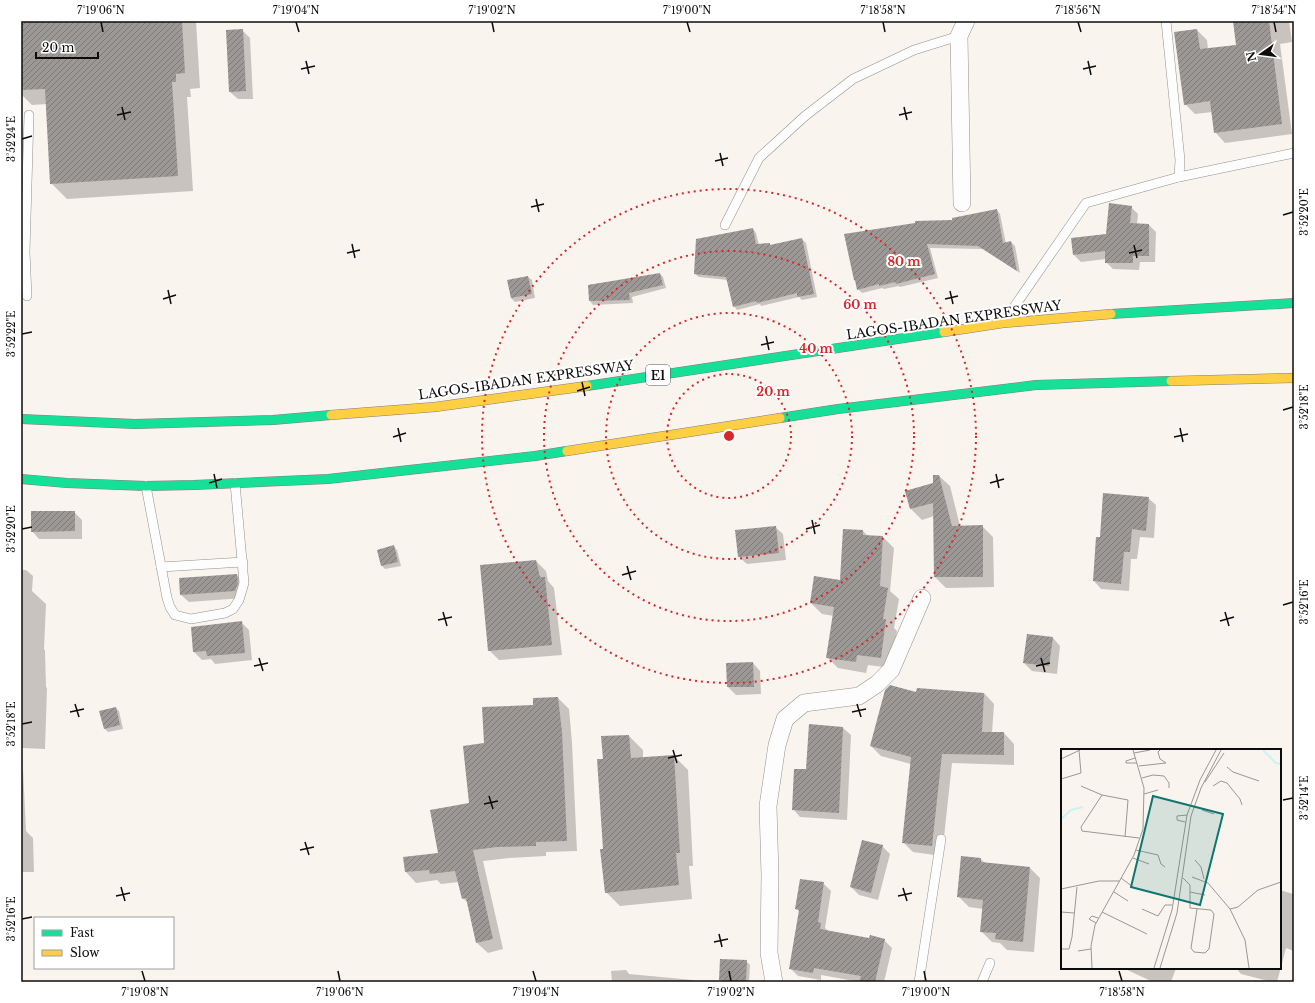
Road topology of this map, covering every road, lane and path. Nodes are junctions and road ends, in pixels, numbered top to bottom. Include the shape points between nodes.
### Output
1 (1166, 21) edge
2 (962, 28) edge
3 (29, 115) dead end
4 (1294, 153) edge
5 (1179, 177) junction
6 (962, 203) dead end
7 (725, 225) dead end
8 (27, 296) dead end
9 (1294, 303) edge
10 (1003, 323) junction
11 (1294, 378) edge
12 (21, 419) edge
13 (21, 479) edge
14 (235, 483) junction
15 (146, 486) junction
16 (243, 562) junction
17 (161, 567) junction
18 (922, 598) dead end
19 (942, 839) dead end
20 (990, 963) dead end
21 (774, 982) edge
22 (919, 982) edge
23 (982, 982) edge

1 - 5 lane via 1180,160
2 - 6 street
2 - 7 lane via 853,79 805,116 759,158
3 - 8 lane via 25,252
4 - 5 lane
5 - 10 lane via 1086,203
9 - 10 highway, LAGOS-IBADAN EXPRESSWAY / E1
10 - 12 highway, LAGOS-IBADAN EXPRESSWAY / E1 via 434,407 273,420 134,424
11 - 14 highway via 1036,385 838,409 535,456 328,479
13 - 15 highway
14 - 15 highway
14 - 16 lane
15 - 17 lane
16 - 17 lane
16 - 17 lane via 244,583 233,609 225,613 191,619 175,615 170,607
18 - 21 street via 891,670 877,684 859,696 804,702 785,719 777,744 768,806 769,953
19 - 22 lane
20 - 23 lane

